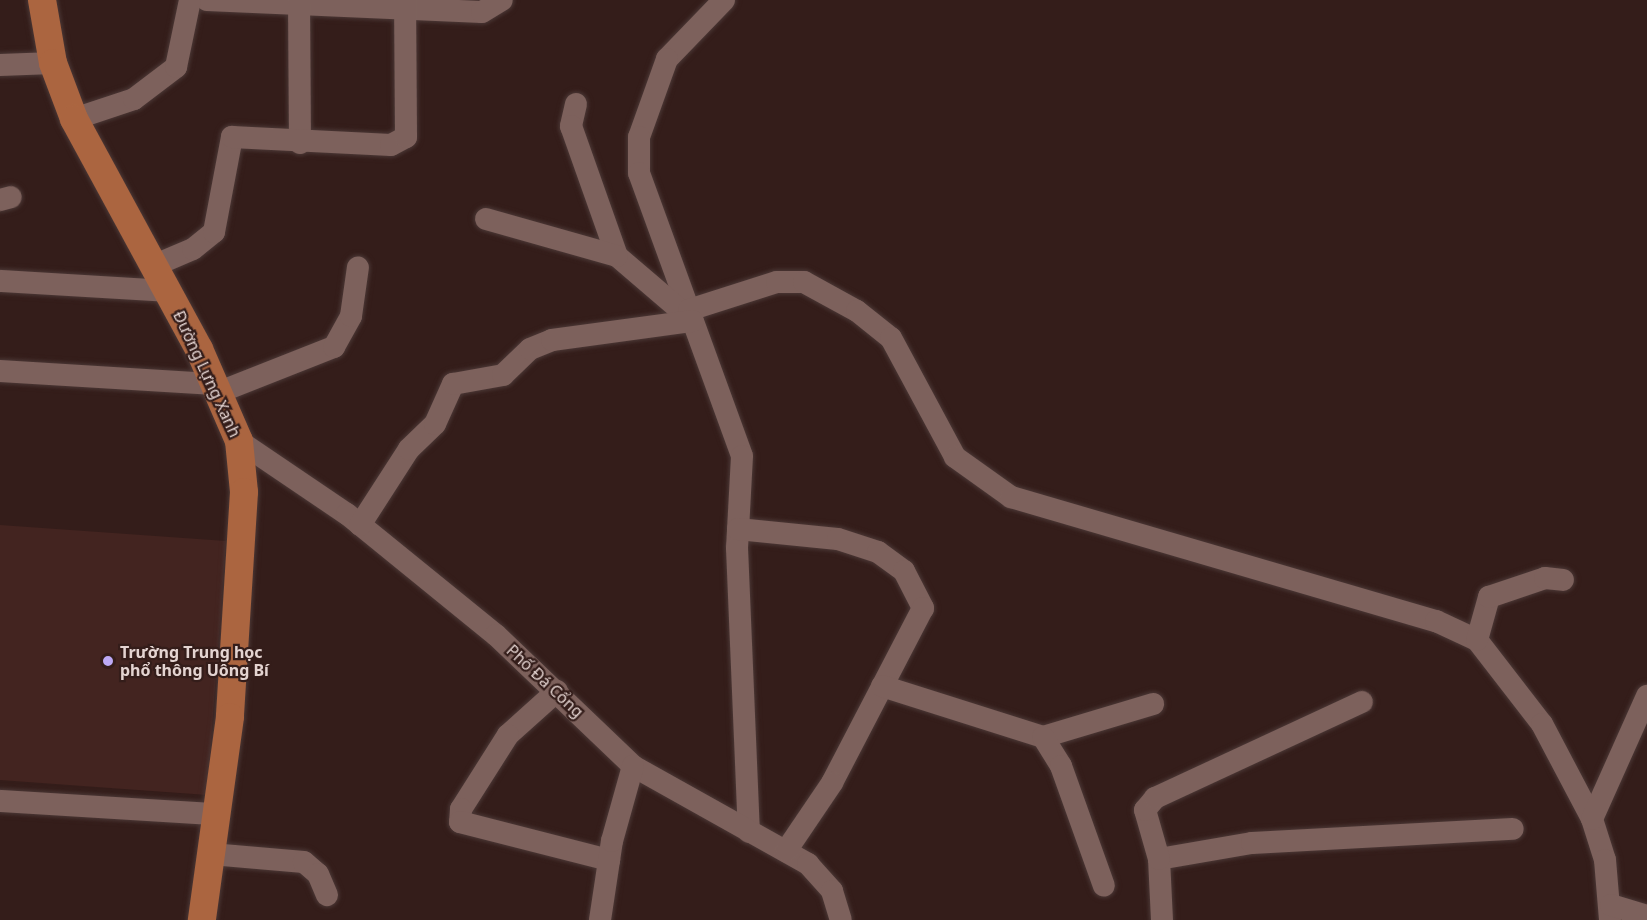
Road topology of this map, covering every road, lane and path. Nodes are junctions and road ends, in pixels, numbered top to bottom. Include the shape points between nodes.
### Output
1 (42, 0) edge
2 (190, 0) edge
3 (207, 0) edge
4 (502, 0) edge
5 (724, 0) edge
6 (299, 3) edge
7 (405, 4) edge
8 (53, 63) junction
9 (0, 65) edge
10 (576, 104) dead end
11 (74, 119) junction
12 (300, 143) junction
13 (486, 219) dead end
14 (617, 256) junction
15 (153, 266) junction
16 (358, 267) dead end
17 (0, 281) edge
18 (168, 291) junction
19 (691, 316) junction
20 (0, 371) edge
21 (216, 388) junction
22 (239, 441) junction
23 (360, 525) junction
24 (738, 529) junction
25 (1563, 580) dead end
26 (1478, 640) junction
27 (882, 686) junction
28 (557, 691) junction
29 (1647, 696) edge
30 (1362, 702) dead end
31 (1153, 704) dead end
32 (1043, 737) junction
33 (633, 766) junction
34 (0, 801) edge
35 (214, 814) junction
36 (1592, 819) junction
37 (1513, 829) dead end
38 (750, 832) junction
39 (786, 851) junction
40 (211, 854) junction
41 (1160, 859) junction
42 (609, 860) junction
43 (1104, 886) dead end
44 (327, 895) dead end
45 (1611, 912) edge
46 (1647, 916) edge
47 (202, 920) edge
48 (600, 920) edge
49 (841, 920) edge
50 (1162, 920) edge

1 - 8 main road, Đường Lựng Xanh
2 - 11 street via 176,67 134,99
3 - 6 street
4 - 7 street via 482,12
5 - 19 street via 667,59 639,137 646,204
6 - 7 street
6 - 12 street
7 - 12 street via 406,137 392,145
8 - 9 street
8 - 11 main road, Đường Lựng Xanh
10 - 14 street via 571,126
11 - 15 main road, Đường Lựng Xanh
12 - 15 street via 232,137 214,232 194,249
13 - 14 street
14 - 19 street
15 - 18 main road, Đường Lựng Xanh
16 - 21 street via 351,316 334,346
17 - 18 street
18 - 21 main road, Đường Lựng Xanh
19 - 23 street via 552,340 530,349 503,375 453,384 435,424 409,449
19 - 24 street via 742,456
19 - 26 street via 777,282 804,282 857,311 891,338 955,457 1011,497 1436,621
20 - 21 street
21 - 22 main road, Đường Lựng Xanh
22 - 23 street, Phố Đá Cổng
22 - 35 main road, Đường Lựng Xanh via 244,492 230,717
23 - 28 street, Phố Đá Cổng
24 - 27 street via 859,544 903,571 923,609
24 - 38 street
25 - 26 street via 1545,578 1489,597
26 - 36 street via 1542,724
27 - 32 street
27 - 39 street via 832,783
28 - 33 street, Phố Đá Cổng
28 - 42 street via 508,735 460,809 460,822
29 - 36 street
30 - 41 street via 1155,798 1145,810 1146,825
31 - 32 street
32 - 43 street via 1061,766
33 - 38 street, Phố Đá Cổng
33 - 42 street
34 - 35 street
35 - 40 main road, Đường Lựng Xanh
36 - 45 street
37 - 41 street via 1252,843
38 - 39 street, Phố Đá Cổng
39 - 49 street, Phố Đá Cổng via 819,873 832,891
40 - 44 street via 304,862 318,874
40 - 47 main road, Đường Lựng Xanh
41 - 50 street
42 - 48 street
45 - 46 street

